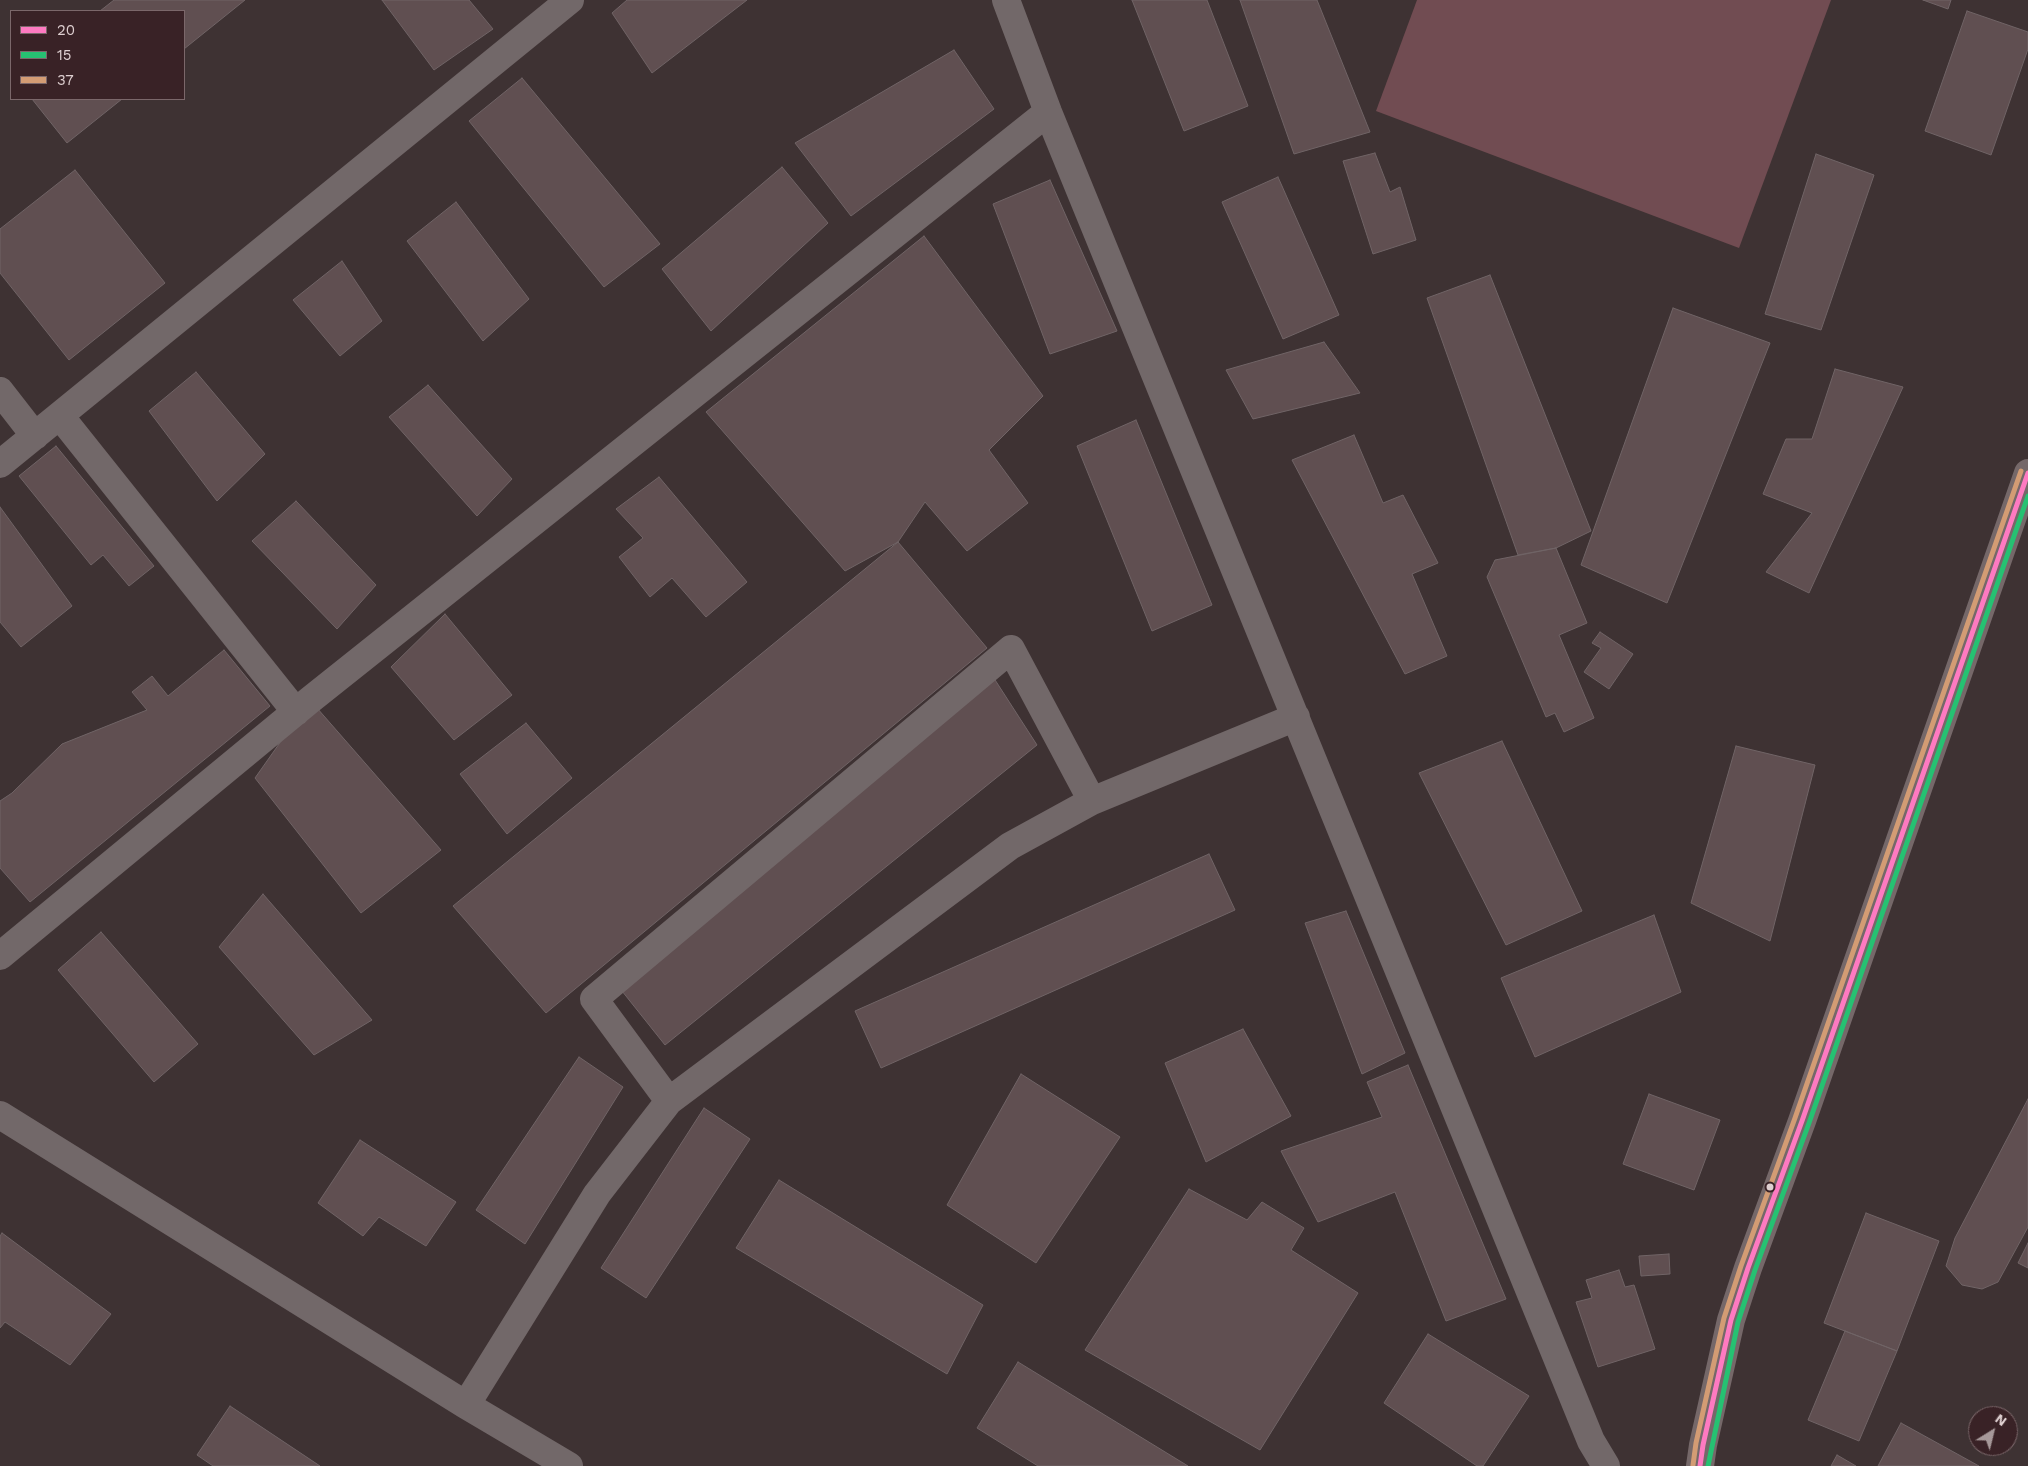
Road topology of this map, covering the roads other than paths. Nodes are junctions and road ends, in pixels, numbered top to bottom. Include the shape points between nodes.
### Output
1 (570, 0) edge
2 (1006, 0) edge
3 (1048, 112) junction
4 (0, 391) edge
5 (60, 416) junction
6 (35, 436) junction
7 (0, 464) edge
8 (2028, 473) edge
9 (296, 712) junction
10 (1296, 717) junction
11 (1092, 801) junction
12 (0, 956) edge
13 (669, 1101) junction
14 (0, 1115) edge
15 (466, 1405) junction
16 (569, 1466) edge
17 (1606, 1466) edge
18 (1700, 1466) edge

1 - 5 lane
2 - 3 lane
3 - 9 lane
3 - 10 lane
4 - 6 lane
5 - 6 lane
5 - 9 lane
6 - 7 lane
8 - 18 main road via 1748,1268 1731,1320
9 - 12 lane
10 - 11 lane
10 - 17 lane via 1591,1441
11 - 13 lane via 1010,846
11 - 13 lane via 1011,649 594,998
13 - 15 lane via 597,1194
14 - 15 lane
15 - 16 lane

